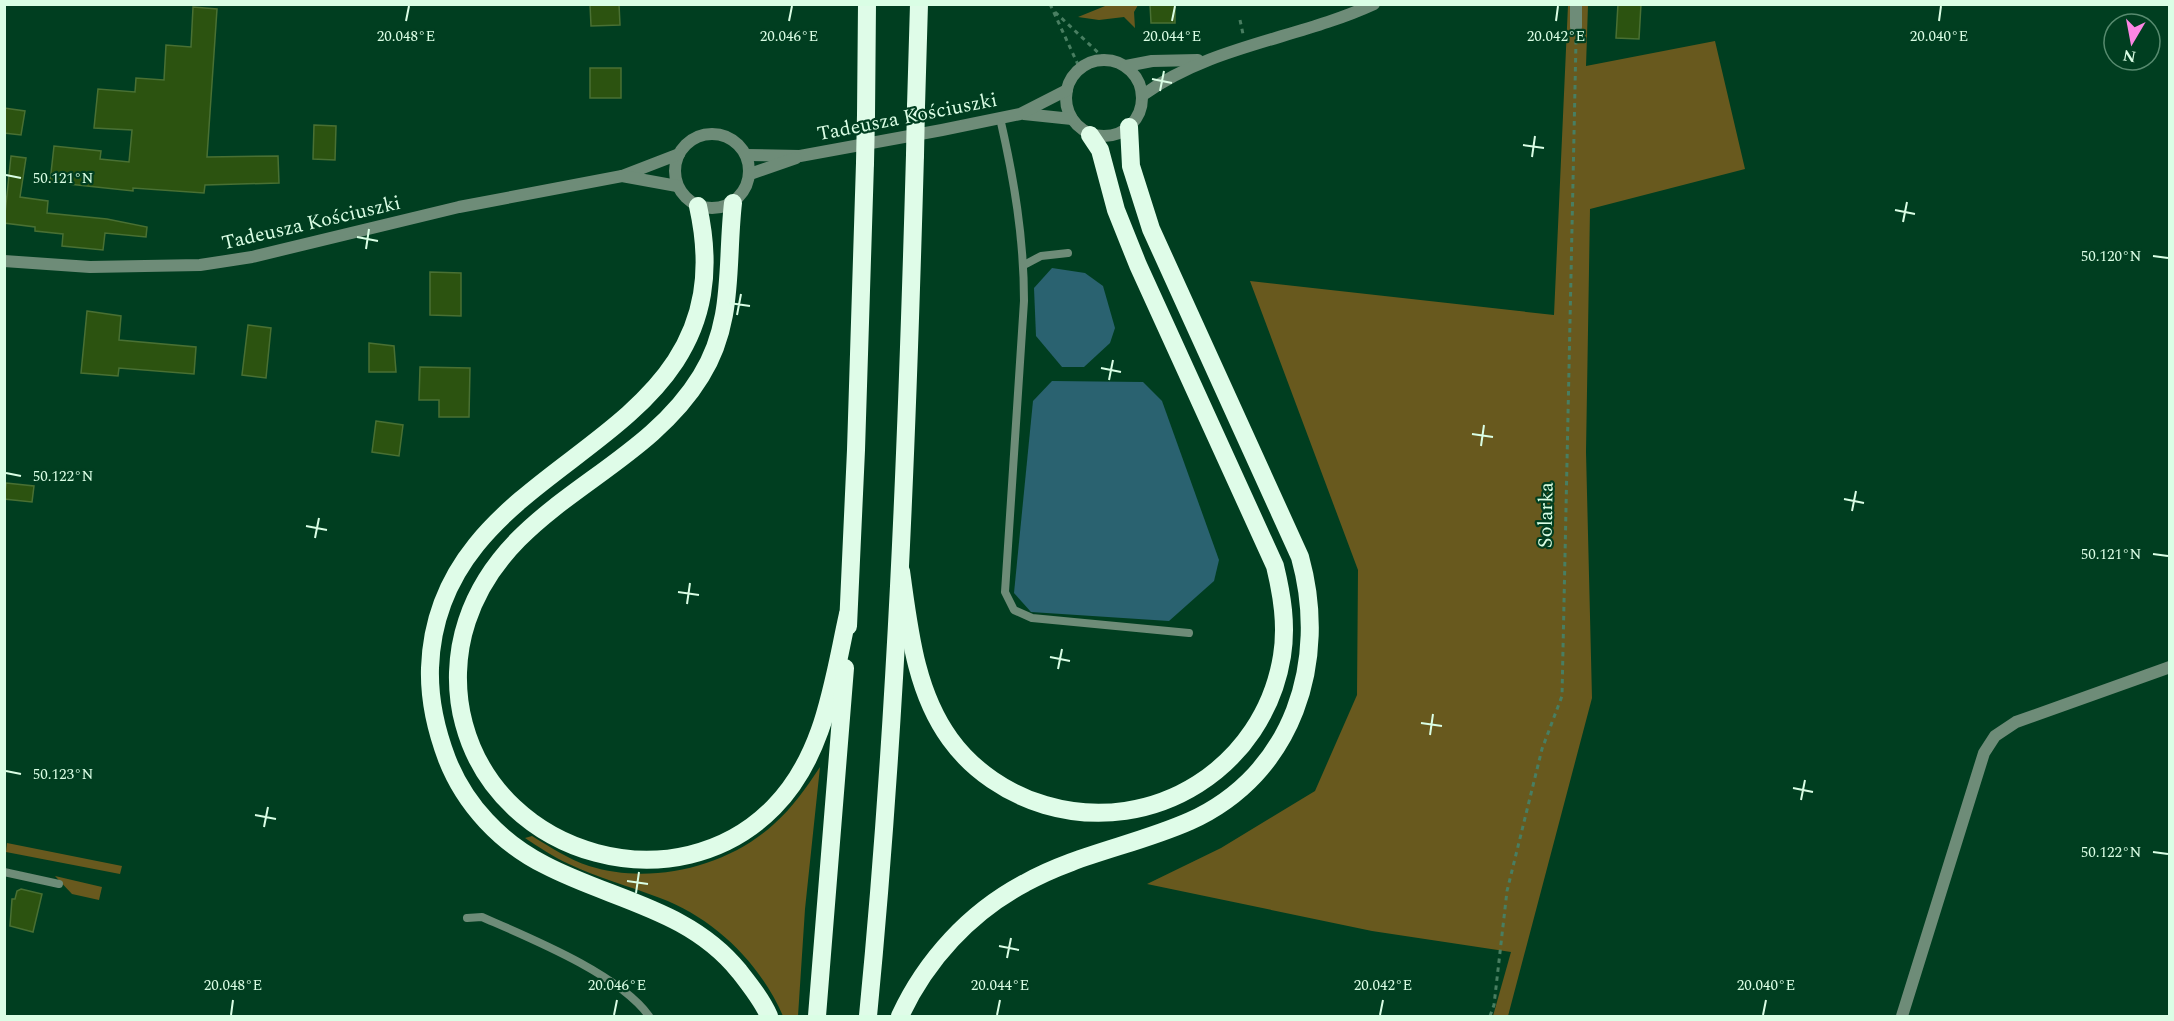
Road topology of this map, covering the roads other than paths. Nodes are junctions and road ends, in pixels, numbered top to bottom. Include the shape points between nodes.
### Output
1 (867, 4) edge
2 (919, 4) edge
3 (1374, 4) edge
4 (1576, 4) edge
5 (1576, 27) road end
6 (1205, 60) junction
7 (1126, 66) junction
8 (1067, 90) junction
9 (1143, 95) junction
10 (1020, 114) junction
11 (1000, 118) junction
12 (1072, 119) junction
13 (1129, 127) junction
14 (1090, 135) junction
15 (679, 153) junction
16 (746, 155) junction
17 (800, 156) junction
18 (750, 174) junction
19 (622, 176) junction
20 (677, 186) junction
21 (733, 203) junction
22 (698, 206) junction
23 (1068, 254) dead end
24 (4, 261) edge
25 (1024, 265) junction
26 (901, 571) junction
27 (848, 614) junction
28 (1189, 633) dead end
29 (2169, 667) edge
30 (4, 872) edge
31 (59, 884) dead end
32 (467, 918) dead end
33 (650, 1017) edge
34 (769, 1017) edge
35 (817, 1017) edge
36 (868, 1017) edge
37 (900, 1017) edge
38 (1902, 1017) edge

1 - 27 highway, bridge
2 - 26 highway, bridge
3 - 6 street via 1338,21
4 - 5 street
6 - 7 street via 1152,61
6 - 9 street via 1169,76
7 - 8 street via 1095,61 1080,69
7 - 9 street via 1141,83
8 - 10 street, Tadeusza Kościuszki
8 - 12 street via 1066,105
9 - 13 street via 1139,112
10 - 11 street, Tadeusza Kościuszki
10 - 12 street, Tadeusza Kościuszki
11 - 17 street, Tadeusza Kościuszki
11 - 25 lane via 1020,217
12 - 14 street
13 - 14 street via 1116,135
13 - 37 highway via 1131,166 1151,229 1300,557 1311,613 1307,674 1273,751 1236,790 1192,819 1045,872 988,906 938,955
14 - 26 highway via 1100,150 1116,210 1138,266 1275,566 1284,639 1269,705 1249,739 1225,765 1209,779 1168,800 1129,812 1104,814 1074,812 1035,802 982,773 950,740 936,717 920,673
15 - 16 street via 694,140 713,134 732,140
15 - 19 street, Tadeusza Kościuszki
15 - 20 street
16 - 17 street, Tadeusza Kościuszki
16 - 18 street
17 - 18 street, Tadeusza Kościuszki
18 - 21 street via 744,191
19 - 20 street, Tadeusza Kościuszki
19 - 24 street, Tadeusza Kościuszki via 459,207 252,257 200,265 90,267
20 - 22 street
21 - 22 street via 720,208
21 - 27 highway via 725,319 702,374 670,416 525,531 486,577 472,604 457,665 464,724 492,784 532,824 552,837 608,858 641,861 692,855 750,828 775,806 797,778 820,732
22 - 34 highway via 703,246 702,293 683,352 655,391 635,410 509,508 475,543 439,613 430,693 434,721 453,774 476,809 499,833 518,849 564,874 683,922 730,960
23 - 25 lane via 1041,256
25 - 28 lane via 1005,592 1014,610 1032,618
26 - 36 highway
27 - 35 highway
29 - 38 street via 2016,722 1989,742
30 - 31 lane
32 - 33 lane via 482,917 582,965

